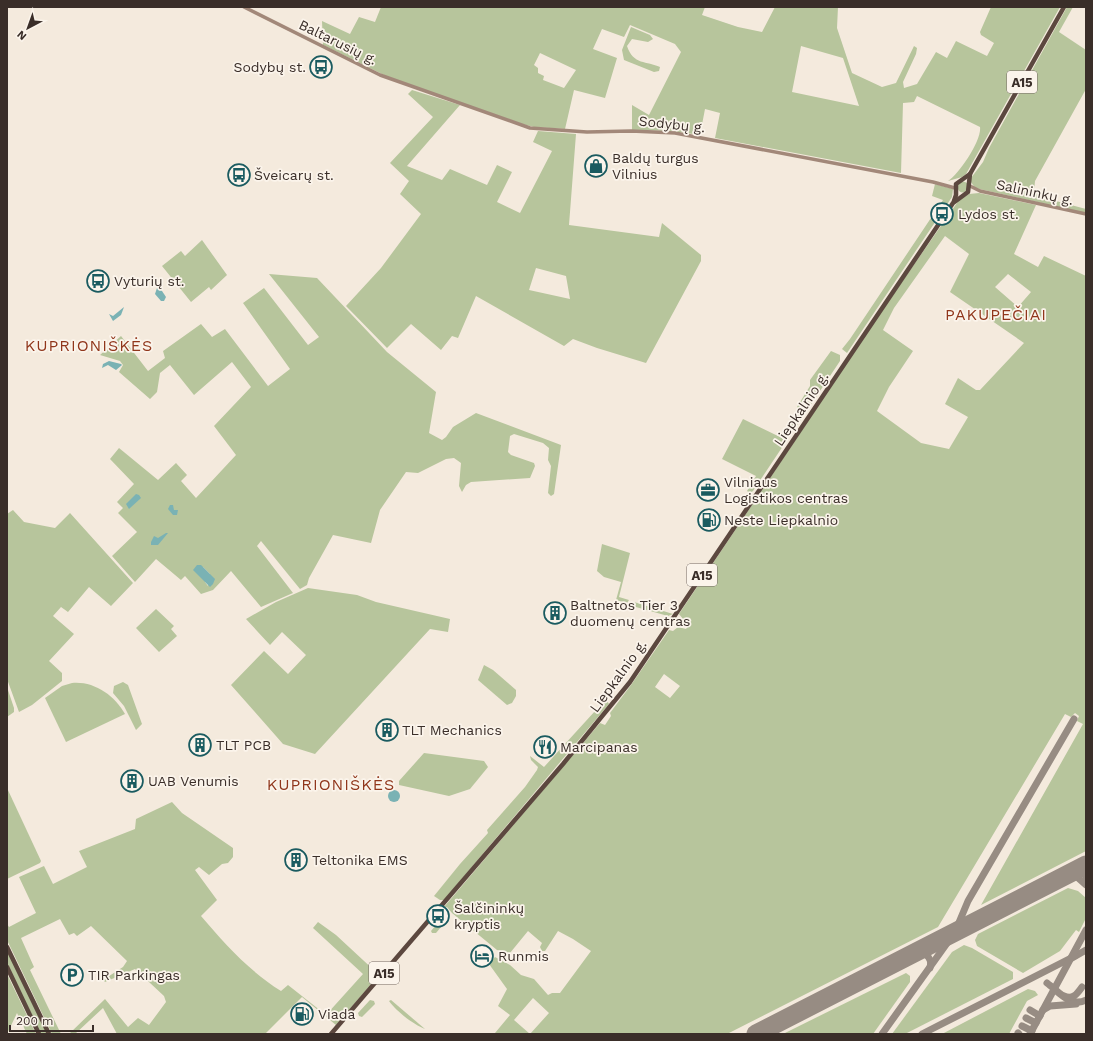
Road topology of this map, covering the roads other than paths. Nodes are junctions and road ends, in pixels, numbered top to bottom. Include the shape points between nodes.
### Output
1 (244, 7) edge
2 (1064, 7) edge
3 (402, 83) joint
4 (970, 174) junction
5 (963, 180) junction
6 (957, 182) junction
7 (944, 184) junction
8 (970, 184) junction
9 (956, 190) junction
10 (980, 191) junction
11 (968, 192) junction
12 (963, 195) junction
13 (953, 203) junction
14 (1086, 214) edge
15 (7, 947) edge
16 (7, 967) edge
17 (39, 1034) edge
18 (49, 1034) edge
19 (331, 1034) edge

1 - 3 main road, Baltarusių g.
2 - 4 highway, A15
3 - 7 main road, Sodybų g. via 530,128 587,132 675,133
4 - 5 highway
4 - 8 highway
5 - 6 highway
5 - 8 highway
6 - 7 main road, Sodybų g.
6 - 9 highway
7 - 9 main road, Sodybų g.
8 - 10 main road, Salininkų g.
8 - 11 highway
9 - 12 highway
9 - 13 highway
10 - 11 main road, Salininkų g.
10 - 14 main road, Salininkų g.
11 - 12 highway
12 - 13 highway
13 - 19 highway, Liepkalnio g. / A15 via 622,693
15 - 18 highway
16 - 17 highway

